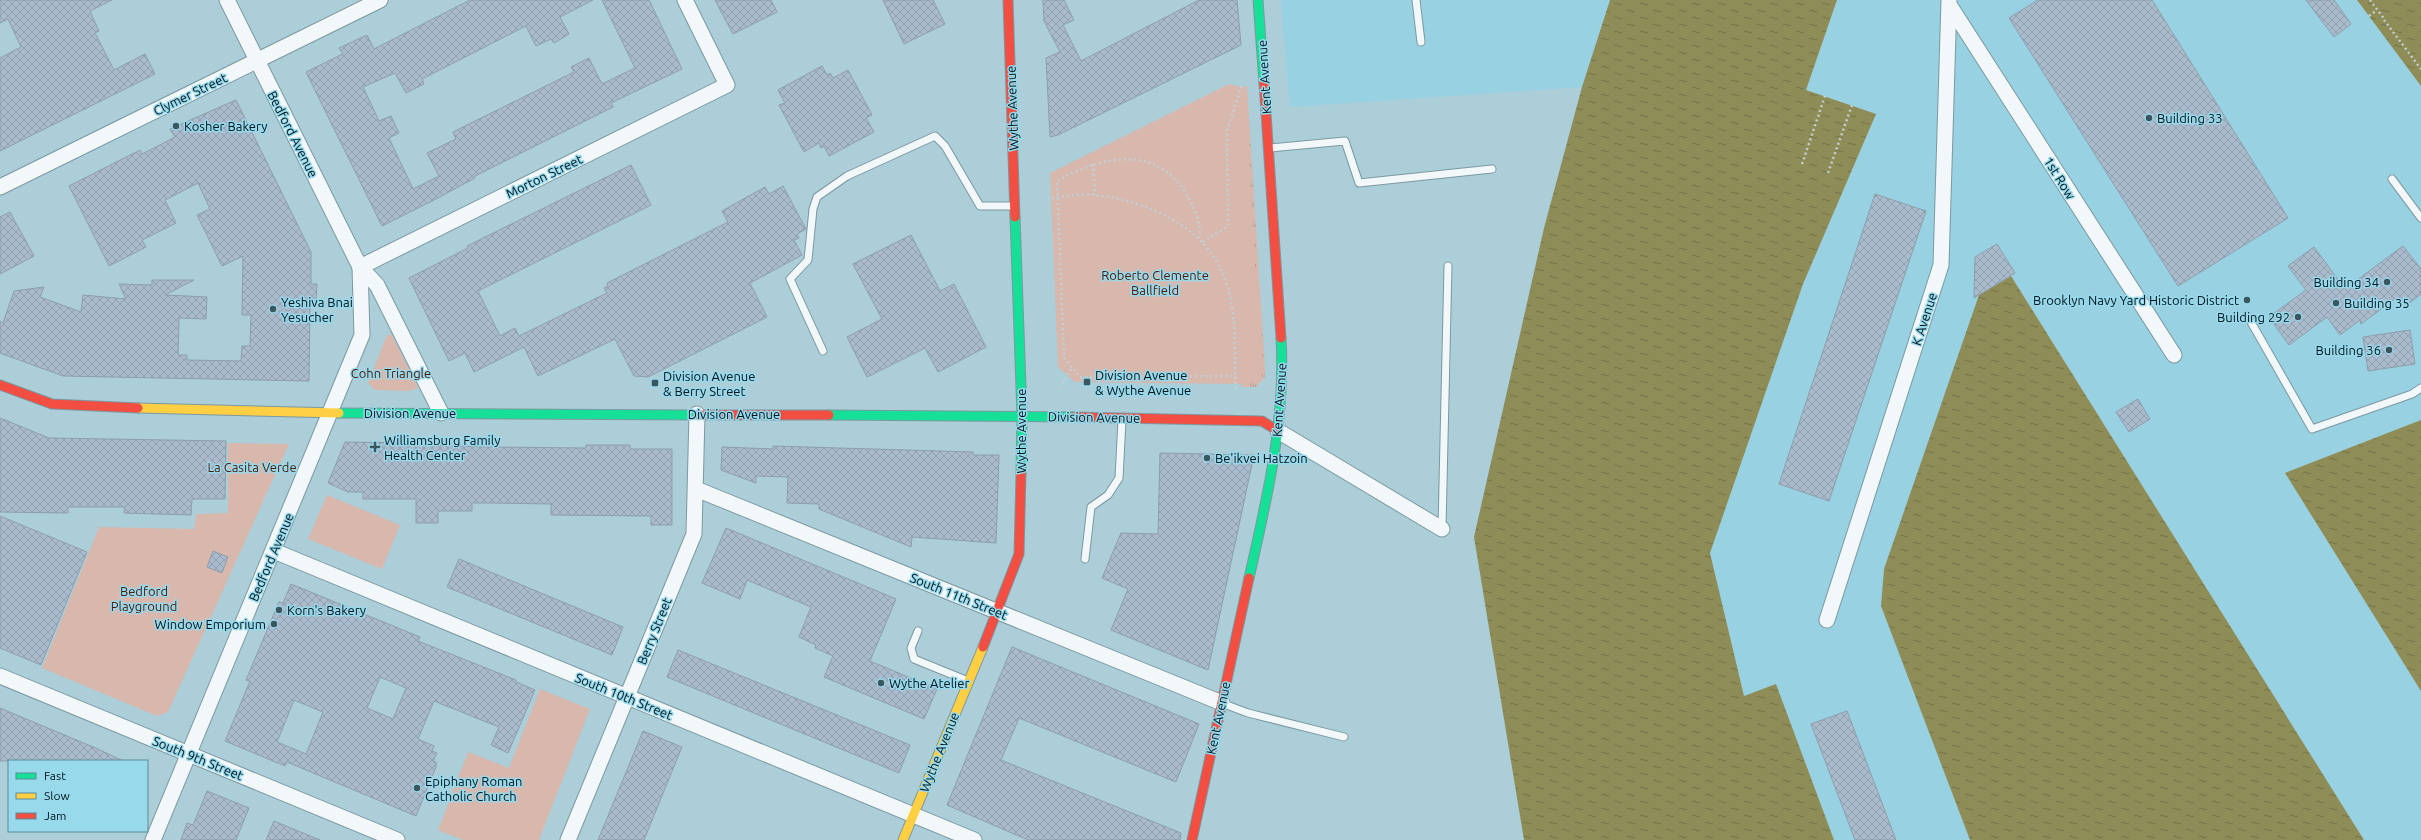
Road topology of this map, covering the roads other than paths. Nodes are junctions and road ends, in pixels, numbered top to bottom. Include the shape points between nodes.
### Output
1 (227, 0) edge
2 (380, 0) edge
3 (685, 0) edge
4 (1008, 0) edge
5 (1258, 0) edge
6 (1416, 0) edge
7 (1950, 3) edge
8 (1421, 42) dead end
9 (257, 61) junction
10 (1269, 148) junction
11 (1492, 169) dead end
12 (2392, 179) dead end
13 (0, 187) edge
14 (1014, 206) junction
15 (2421, 218) edge
16 (1448, 266) dead end
17 (360, 267) junction
18 (2247, 315) dead end
19 (823, 351) dead end
20 (2174, 355) dead end
21 (0, 385) edge
22 (2421, 388) edge
23 (330, 413) junction
24 (441, 413) junction
25 (697, 414) junction
26 (1022, 416) junction
27 (1122, 418) junction
28 (1278, 431) junction
29 (696, 489) junction
30 (1442, 528) joint
31 (274, 551) junction
32 (1085, 560) dead end
33 (998, 611) junction
34 (1827, 620) dead end
35 (918, 631) dead end
36 (0, 676) edge
37 (968, 681) junction
38 (627, 697) junction
39 (1222, 703) junction
40 (1344, 737) dead end
41 (188, 754) junction
42 (913, 815) junction
43 (153, 840) edge
44 (397, 840) edge
45 (568, 840) edge
46 (903, 840) edge
47 (974, 840) edge
48 (1192, 840) edge

1 - 9 street, Bedford Avenue
2 - 9 street, Clymer Street
3 - 17 street, Morton Street via 727,85
4 - 14 main road, Wythe Avenue
5 - 10 main road, Kent Avenue
6 - 8 lane
7 - 20 street, 1st Row
7 - 34 street, K Avenue via 1941,265
9 - 13 street, Clymer Street
9 - 17 street, Bedford Avenue
10 - 11 lane via 1345,141 1360,183
10 - 28 main road, Kent Avenue via 1283,374
12 - 15 lane
14 - 19 lane via 980,206 946,146 936,136 847,176 818,197 813,209 808,260 790,279
14 - 26 main road, Wythe Avenue
16 - 30 lane
17 - 23 street, Bedford Avenue via 362,335
17 - 24 street, Bedford Avenue via 377,285
18 - 22 lane via 2312,429 2412,394
21 - 23 main road, Division Avenue via 57,405
23 - 24 main road, Division Avenue
23 - 31 street, Bedford Avenue
24 - 25 main road, Division Avenue
25 - 26 main road, Division Avenue
25 - 29 street, Berry Street
26 - 27 main road, Division Avenue
26 - 33 main road, Wythe Avenue via 1020,549
27 - 28 main road, Division Avenue via 1262,421
27 - 32 lane via 1119,478 1108,495 1091,507
28 - 30 street, Division Avenue
28 - 39 main road, Kent Avenue via 1264,511
29 - 33 street, South 11th Street
29 - 38 street, Berry Street via 694,534
31 - 38 street, South 10th Street
31 - 41 street, Bedford Avenue
33 - 37 main road, Wythe Avenue
33 - 39 street, South 11th Street
35 - 37 lane via 911,648 914,659
36 - 41 street, South 9th Street
37 - 42 main road, Wythe Avenue
38 - 42 street, South 10th Street
38 - 45 street, Berry Street
39 - 40 lane via 1248,713
39 - 48 main road, Kent Avenue
41 - 43 street, Bedford Avenue
41 - 44 street, South 9th Street
42 - 46 main road, Wythe Avenue
42 - 47 street, South 10th Street

